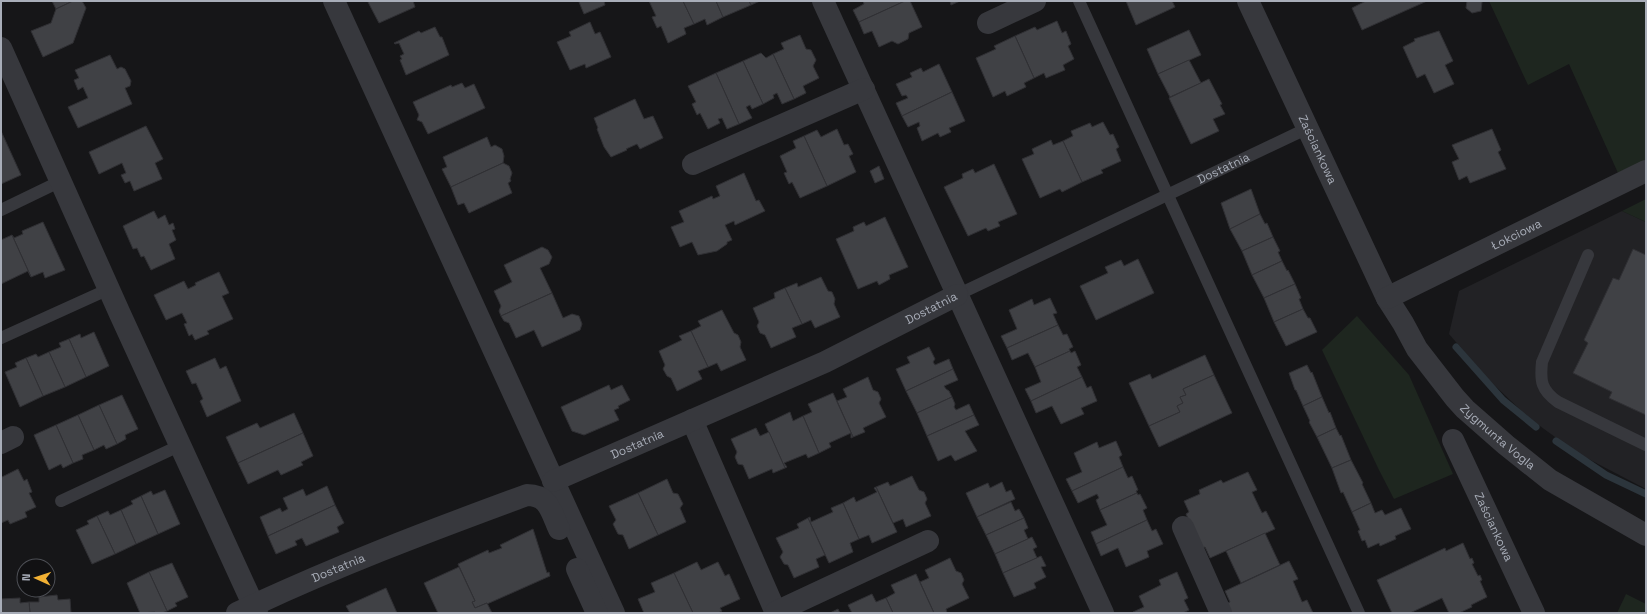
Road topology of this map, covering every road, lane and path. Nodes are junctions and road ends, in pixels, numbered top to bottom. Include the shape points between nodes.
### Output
1 (334, 1) edge
2 (823, 1) edge
3 (1035, 1) edge
4 (1079, 1) edge
5 (1248, 1) edge
6 (988, 23) dead end
7 (1, 48) edge
8 (864, 89) junction
9 (1306, 129) junction
10 (693, 164) dead end
11 (1646, 171) edge
12 (61, 181) junction
13 (1167, 195) junction
14 (1, 210) edge
15 (1588, 255) dead end
16 (109, 289) junction
17 (957, 296) junction
18 (1387, 298) junction
19 (1, 338) edge
20 (692, 420) junction
21 (1453, 440) dead end
22 (181, 445) junction
23 (1646, 445) edge
24 (554, 481) junction
25 (61, 501) dead end
26 (1182, 527) dead end
27 (1646, 535) edge
28 (928, 541) dead end
29 (249, 610) edge
30 (776, 612) edge
31 (597, 613) edge
32 (614, 613) edge
33 (1103, 613) edge
34 (1221, 613) edge
35 (1359, 613) edge
36 (1534, 613) edge

1 - 24 street
2 - 8 street
3 - 6 street
4 - 13 lane
5 - 9 street, Zaściankowa
7 - 12 street
8 - 10 street
8 - 17 street
9 - 13 lane, Dostatnia
9 - 18 street, Zaściankowa
11 - 18 street, Łokciowa
12 - 14 lane
12 - 16 street
13 - 17 lane, Dostatnia
13 - 35 lane
15 - 23 lane via 1542,362 1543,388 1558,402
16 - 19 lane
16 - 22 street
17 - 20 street, Dostatnia via 825,362
17 - 33 street
18 - 27 street, Zygmunta Vogla via 1417,349 1465,409 1506,446 1550,480
20 - 24 street, Dostatnia
20 - 30 street
21 - 36 street, Zaściankowa
22 - 25 lane
22 - 29 street
24 - 32 street
26 - 34 street
28 - 30 street
29 - 31 street, Dostatnia via 395,545 532,495 547,502

